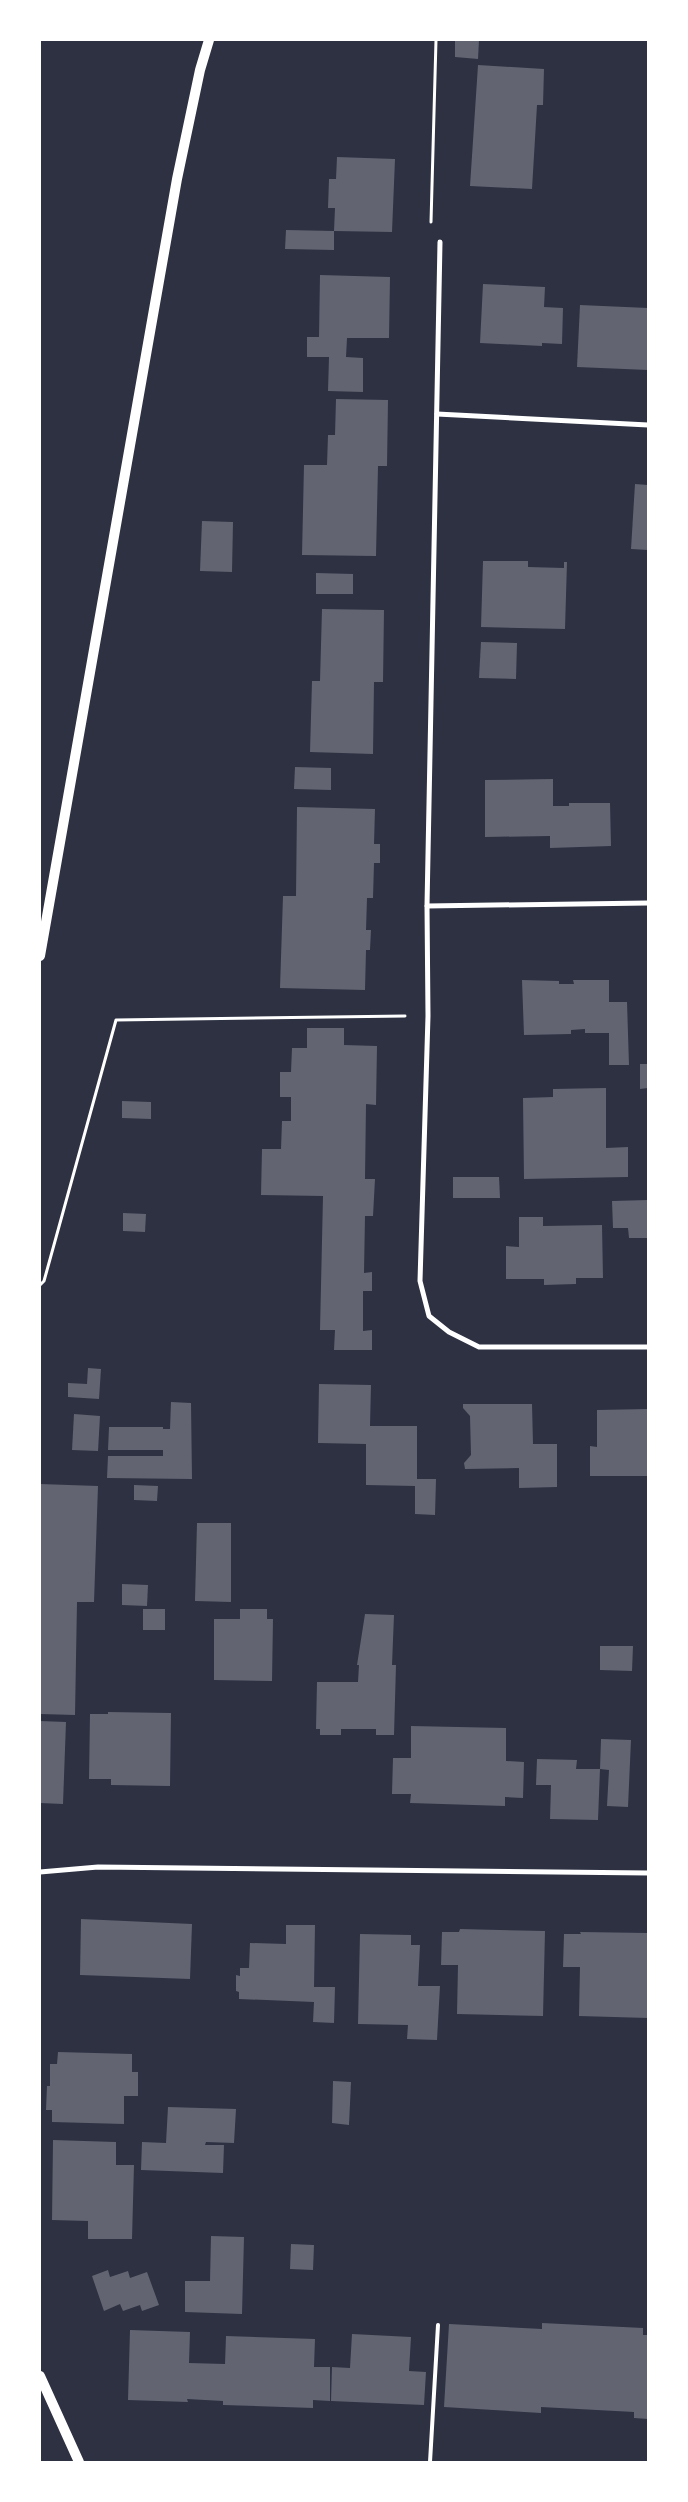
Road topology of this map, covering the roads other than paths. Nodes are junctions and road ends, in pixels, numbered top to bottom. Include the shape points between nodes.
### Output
1 (209, 40) edge
2 (440, 242) road end
3 (438, 414) junction
4 (648, 425) edge
5 (648, 903) edge
6 (427, 906) junction
7 (40, 956) edge
8 (648, 1347) edge
9 (40, 1872) edge
10 (648, 1873) edge
11 (438, 2325) dead end
12 (40, 2376) edge
13 (79, 2462) edge
14 (430, 2462) edge

1 - 7 main road via 177,179
2 - 3 street
3 - 4 street
3 - 6 street
5 - 6 street
6 - 8 street via 428,1016 420,1281 429,1316 449,1332 478,1347
9 - 10 street via 108,1868
11 - 14 lane
12 - 13 main road

